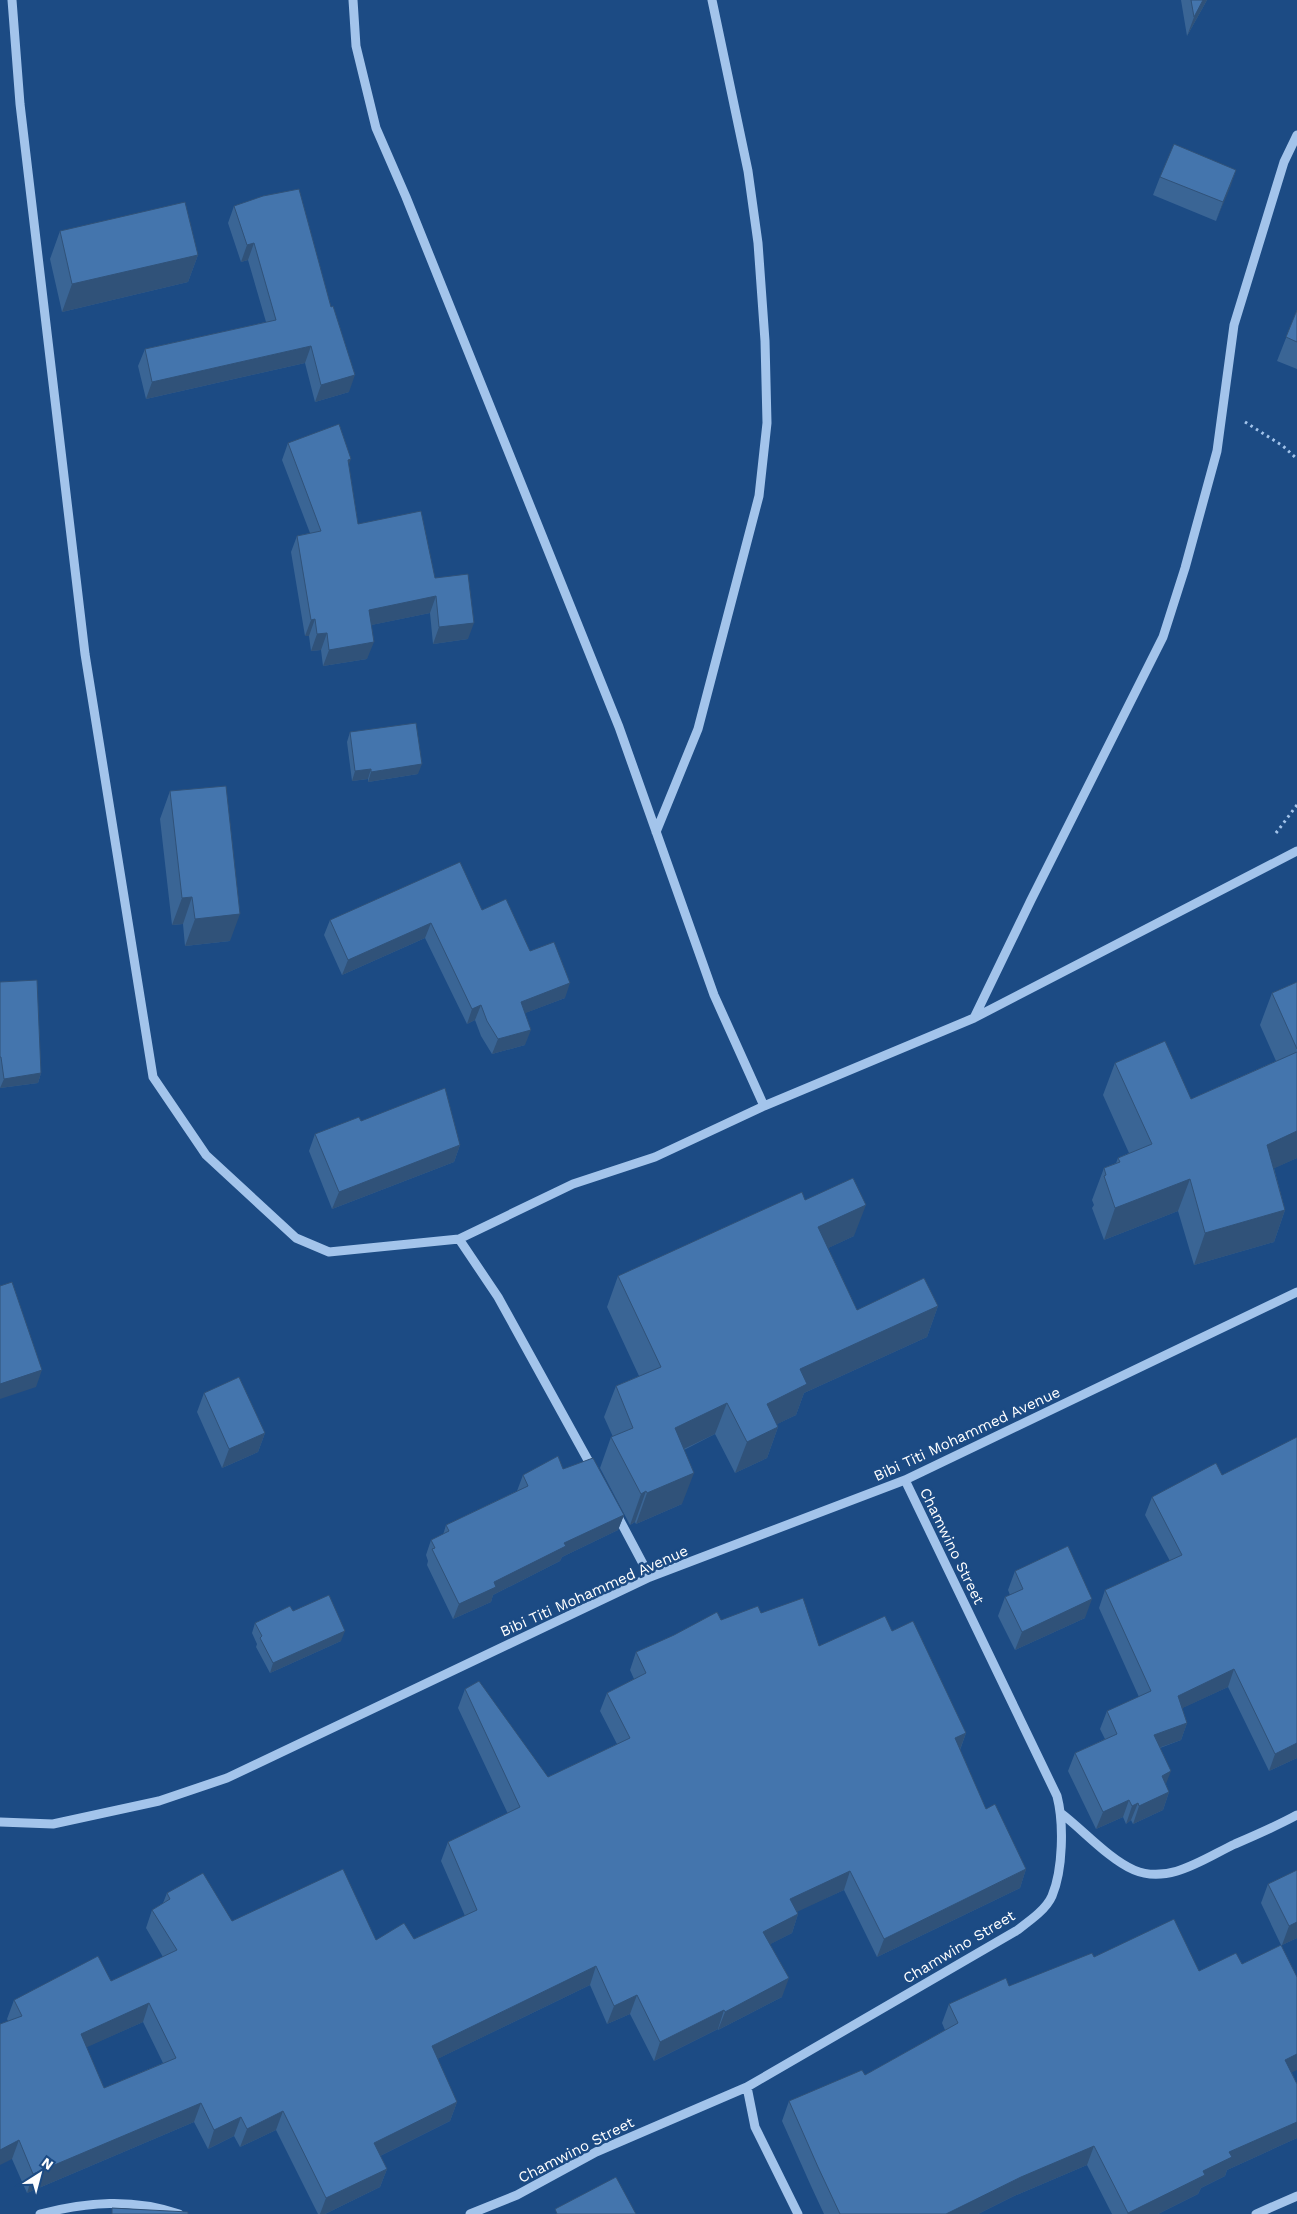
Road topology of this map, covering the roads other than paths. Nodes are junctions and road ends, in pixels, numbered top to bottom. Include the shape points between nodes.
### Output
1 (12, 0) edge
2 (353, 0) edge
3 (712, 0) edge
4 (1297, 135) edge
5 (656, 832) junction
6 (1297, 851) edge
7 (974, 1018) junction
8 (764, 1106) junction
9 (459, 1239) junction
10 (1297, 1292) edge
11 (599, 1480) edge
12 (905, 1480) junction
13 (613, 1506) edge
14 (650, 1577) junction
15 (1062, 1814) junction
16 (1297, 1815) edge
17 (0, 1822) edge
18 (747, 2087) junction
19 (1297, 2196) edge
20 (1268, 2212) edge
21 (40, 2214) edge
22 (179, 2214) edge
23 (470, 2214) edge
24 (798, 2214) edge
25 (1256, 2214) edge

1 - 9 street via 20,104 85,654 153,1077 206,1155 296,1238 329,1252
2 - 5 street via 356,46 376,128 615,718
3 - 5 street via 748,171 758,243 767,423 759,496 698,729
4 - 7 street via 1284,162 1234,325 1217,451 1163,637
5 - 8 street via 714,995
6 - 7 street
7 - 8 street
8 - 9 street via 655,1157 574,1184
9 - 11 street via 498,1297
10 - 12 street, Bibi Titi Mohammed Avenue
12 - 14 street, Bibi Titi Mohammed Avenue
12 - 15 street, Chamwino Street via 1057,1796
13 - 14 street
14 - 17 street, Bibi Titi Mohammed Avenue via 227,1778 159,1801 53,1824
15 - 16 street via 1134,1870 1151,1874 1189,1867
15 - 18 street, Chamwino Street via 1058,1871 1052,1897 1033,1919
18 - 23 street, Chamwino Street via 596,2152 517,2195
18 - 24 street via 756,2127
19 - 20 street
20 - 25 street
21 - 22 street via 76,2205 108,2202 140,2204

